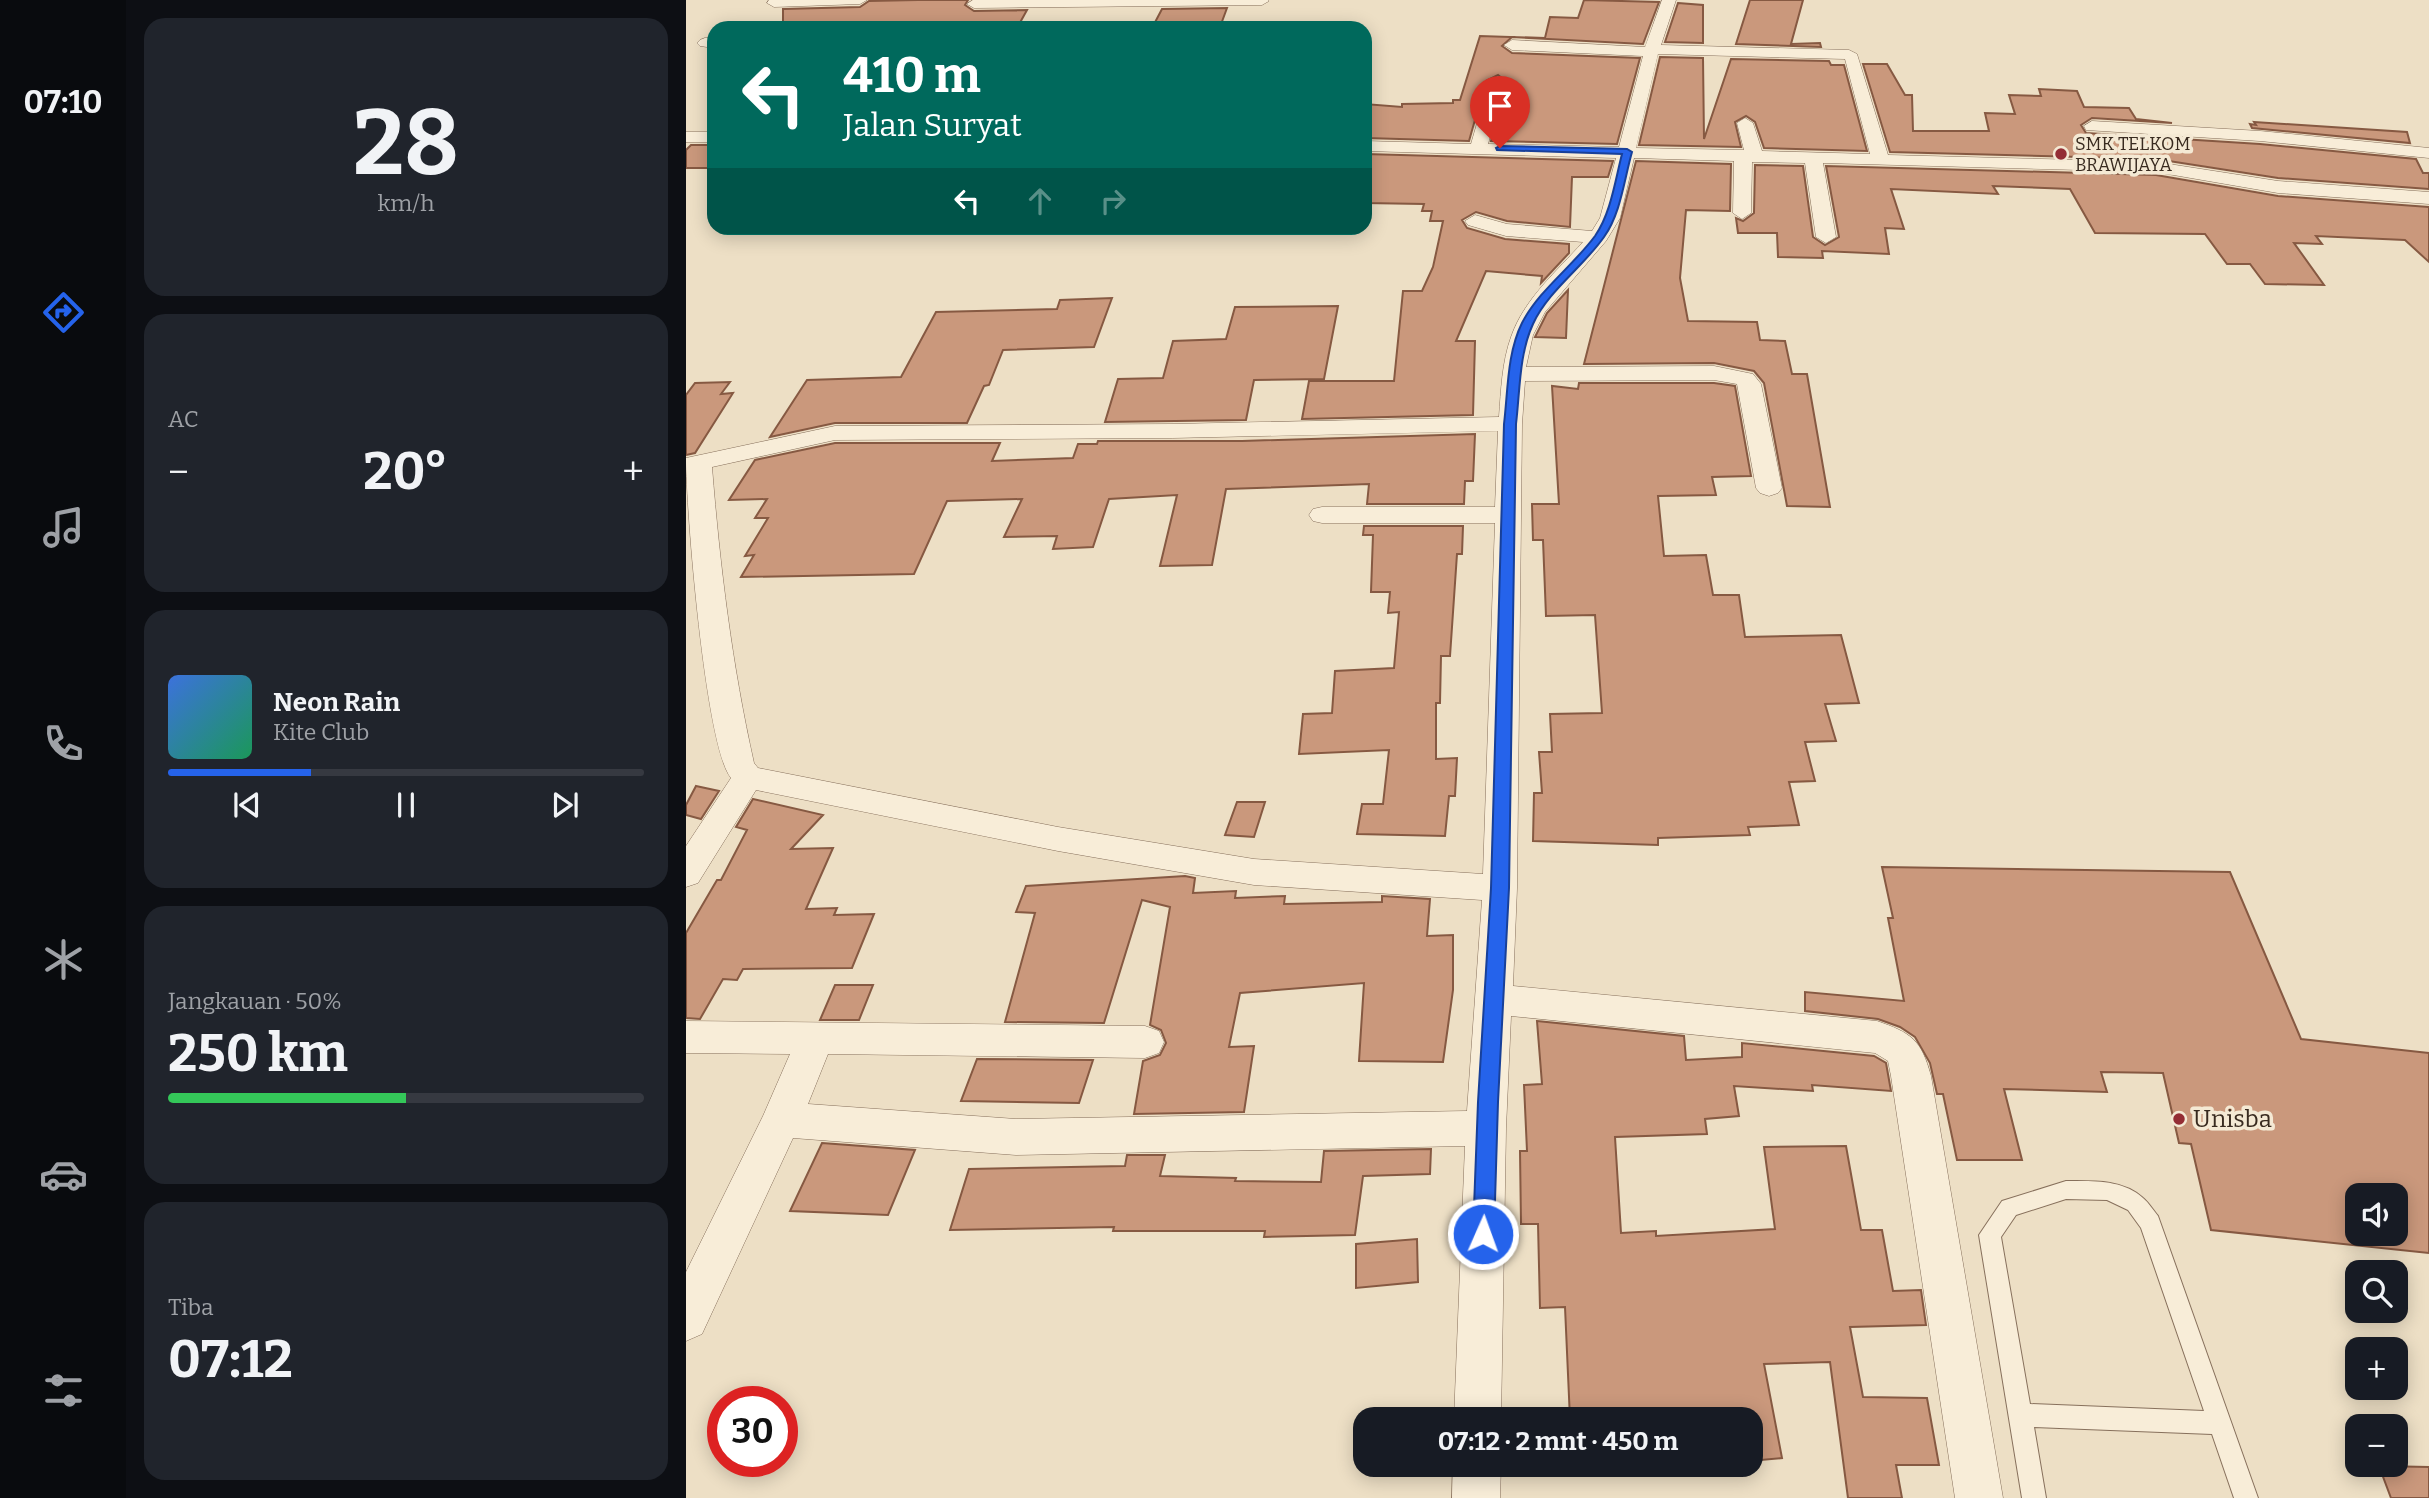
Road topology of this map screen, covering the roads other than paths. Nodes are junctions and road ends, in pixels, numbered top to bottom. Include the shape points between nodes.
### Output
1 (860, 0) edge
2 (1262, 0) edge
3 (1669, 0) edge
4 (774, 3) dead end
5 (973, 7) edge
6 (1255, 19) dead end
7 (1513, 45) dead end
8 (1652, 51) junction
9 (1497, 82) dead end
10 (1745, 122) dead end
11 (686, 137) edge
12 (707, 137) edge
13 (1372, 146) edge
14 (1478, 148) junction
15 (1627, 152) junction
16 (2429, 153) edge
17 (1749, 156) junction
18 (1813, 158) junction
19 (1880, 159) junction
20 (2109, 166) junction
21 (2429, 198) edge
22 (1742, 213) dead end
23 (1475, 221) dead end
24 (1599, 237) junction
25 (1826, 237) dead end
26 (1516, 374) junction
27 (1510, 424) junction
28 (706, 462) edge
29 (1769, 488) dead end
30 (1510, 515) junction
31 (1322, 516) dead end
32 (748, 777) junction
33 (686, 874) edge
34 (1500, 888) junction
35 (1493, 999) junction
36 (686, 1037) edge
37 (816, 1038) junction
38 (1144, 1042) dead end
39 (781, 1120) junction
40 (1486, 1128) junction
41 (686, 1319) edge
42 (1478, 1407) edge
43 (2020, 1415) junction
44 (2220, 1423) junction
45 (1477, 1477) edge
46 (1476, 1498) edge
47 (1979, 1498) edge
48 (2034, 1498) edge
49 (2246, 1498) edge

1 - 4 street
2 - 5 street
2 - 6 street
3 - 8 street
7 - 8 street
8 - 15 street
8 - 19 street via 1849,55
9 - 14 street
10 - 17 street
11 - 12 street
13 - 14 street
14 - 15 street
15 - 17 street
15 - 24 street via 1610,218
16 - 20 street via 2091,120
17 - 18 street
17 - 22 street
18 - 19 street
18 - 25 street
19 - 20 street
20 - 21 street via 2186,170 2278,187
23 - 24 street via 1506,230
24 - 26 street via 1528,322
26 - 27 street
26 - 29 street via 1714,373 1745,379 1750,384
27 - 28 street via 835,433
27 - 30 street
28 - 32 street via 707,570 724,696 739,767
30 - 31 street
30 - 34 street
32 - 33 street
32 - 34 street via 1058,839 1254,872
34 - 35 street
35 - 40 street
35 - 47 street via 1877,1037 1897,1044 1906,1055 1911,1076
36 - 37 street
37 - 38 street
37 - 39 street
39 - 40 street via 1016,1137
39 - 41 street
40 - 42 street
43 - 44 lane
43 - 44 lane via 1990,1235 2009,1208 2066,1190 2108,1191 2134,1203 2150,1223
43 - 48 lane
44 - 49 lane
45 - 46 street

